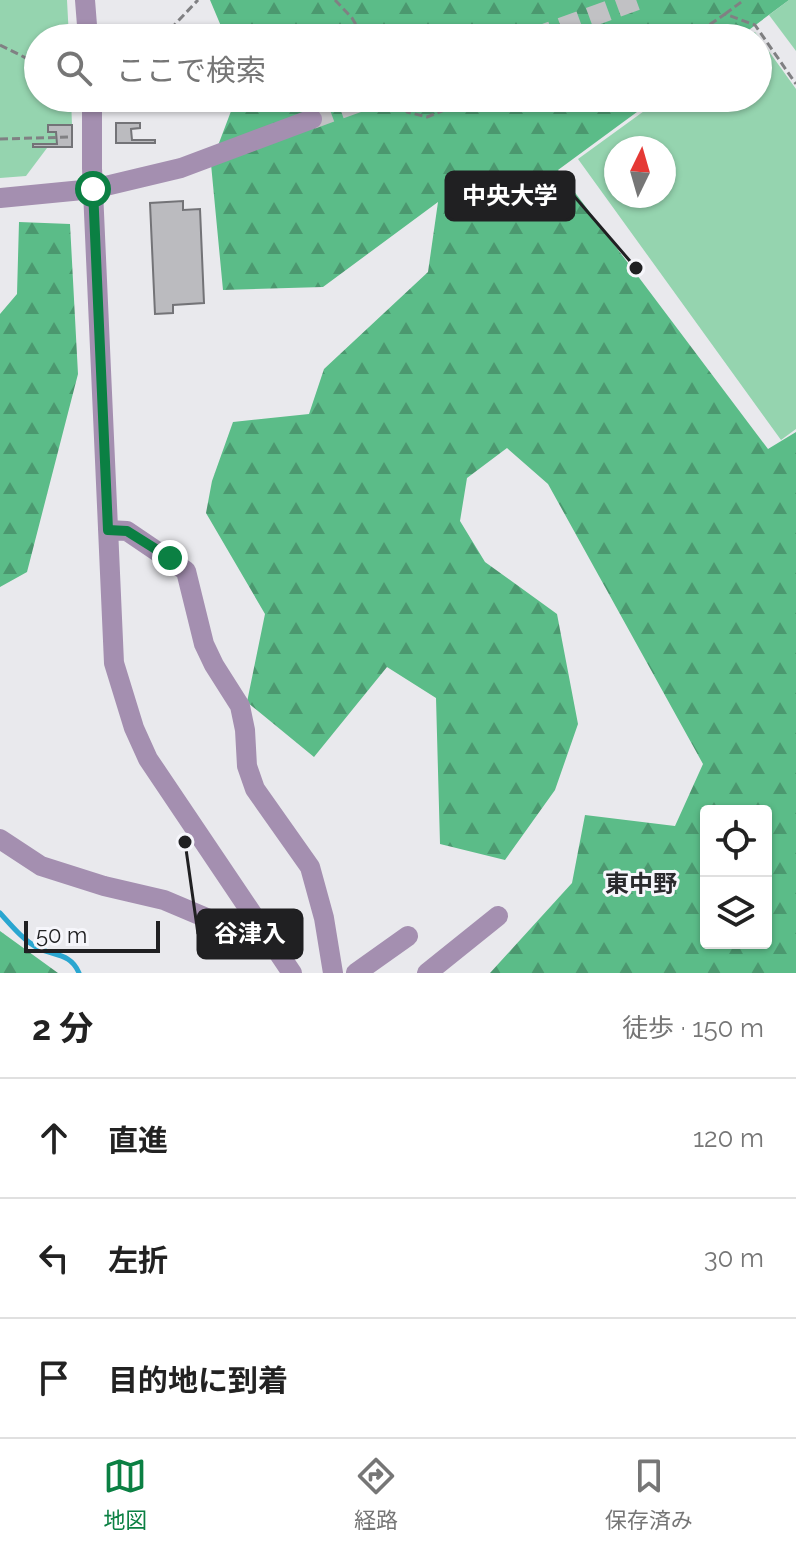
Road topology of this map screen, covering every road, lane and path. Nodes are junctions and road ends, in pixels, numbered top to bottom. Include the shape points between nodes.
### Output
1 (85, 0) edge
2 (198, 0) edge
3 (335, 0) edge
4 (744, 0) edge
5 (725, 14) junction
6 (87, 24) edge
7 (175, 24) edge
8 (356, 24) edge
9 (710, 24) edge
10 (752, 24) edge
11 (0, 45) edge
12 (772, 49) edge
13 (24, 57) edge
14 (796, 84) edge
15 (92, 112) edge
16 (407, 112) edge
17 (439, 112) edge
18 (312, 119) tunnel mouth
19 (72, 137) dead end
20 (0, 139) edge
21 (93, 189) junction
22 (0, 198) edge
23 (108, 530) junction
24 (0, 839) edge
25 (498, 916) dead end
26 (258, 923) junction
27 (408, 936) dead end
28 (292, 973) edge
29 (333, 973) edge
30 (356, 973) edge
31 (427, 973) edge

1 - 6 street
2 - 7 path
3 - 8 path
4 - 5 path
5 - 9 path
5 - 10 path
11 - 13 path
12 - 14 path
15 - 21 street
16 - 17 path via 427,117
18 - 21 street via 181,168
19 - 20 path
21 - 22 street
21 - 23 street
23 - 26 street via 114,663 134,728 148,759
23 - 29 street via 127,531 186,571 204,644 240,706 255,789 310,867
24 - 26 street via 41,866 164,900 235,930
25 - 31 street
26 - 28 street
27 - 30 street

